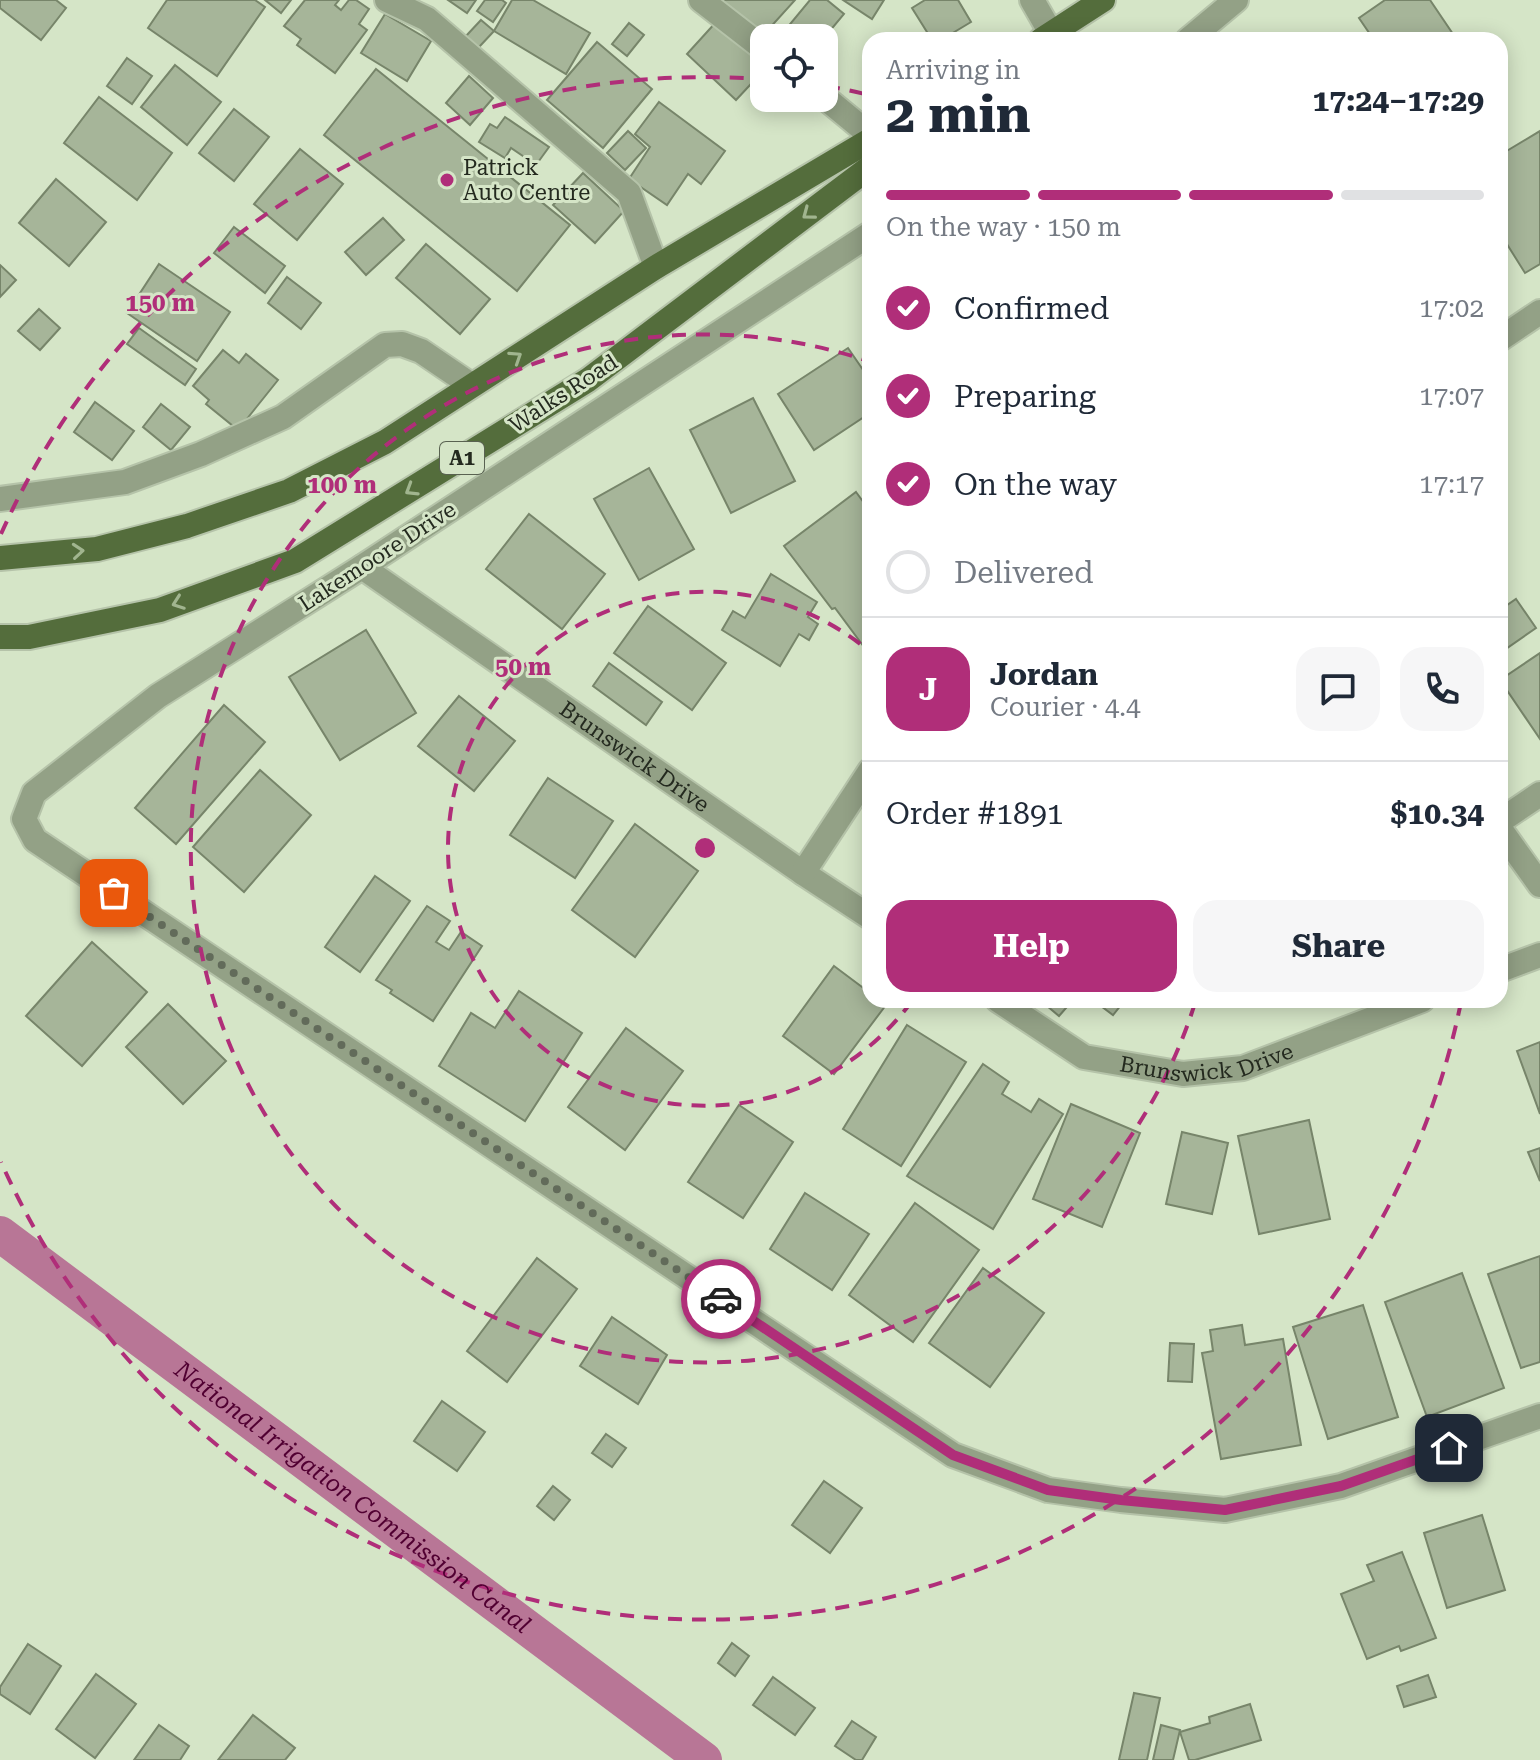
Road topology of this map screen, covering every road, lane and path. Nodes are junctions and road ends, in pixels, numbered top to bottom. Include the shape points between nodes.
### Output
1 (387, 0) edge
2 (701, 0) edge
3 (1032, 0) edge
4 (1103, 0) edge
5 (1236, 0) edge
6 (1044, 32) edge
7 (1052, 32) edge
8 (1198, 32) edge
9 (750, 38) edge
10 (838, 109) edge
11 (862, 130) edge
12 (862, 142) edge
13 (862, 173) edge
14 (862, 239) edge
15 (656, 267) junction
16 (1540, 312) edge
17 (1508, 334) edge
18 (471, 385) junction
19 (0, 499) edge
20 (0, 558) edge
21 (362, 567) junction
22 (0, 637) edge
23 (29, 637) junction
24 (0, 648) edge
25 (862, 783) edge
26 (1540, 794) edge
27 (1508, 816) edge
28 (1508, 840) edge
29 (803, 873) junction
30 (1540, 885) edge
31 (862, 912) edge
32 (1540, 955) edge
33 (1508, 967) edge
34 (1010, 1008) edge
35 (1401, 1008) edge
36 (1540, 1416) edge

1 - 15 street via 427,19 629,193
2 - 9 street
3 - 6 street
4 - 7 main road
5 - 8 street
10 - 11 street
12 - 15 main road, A1
13 -> 23 main road, Walks Road / A1 via 588,380 295,561 160,610
14 - 21 street, Lakemoore Drive
18 -> 15 main road, A1
16 - 17 street
18 - 19 street via 421,351 385,345 283,417 201,454 125,482
20 -> 18 main road, A1 via 97,549 187,526 289,491 385,442
21 - 29 street, Brunswick Drive
21 - 36 street, Lakemoore Drive via 158,696 34,793 24,819 35,840 953,1455 1048,1490 1225,1510 1341,1486
22 - 23 main road, Walks Road / A1
23 - 24 main road
25 - 29 street
26 - 27 street
28 - 30 street
29 - 31 street, Brunswick Drive
32 - 33 street
34 - 35 street, Brunswick Drive via 1084,1057 1183,1074 1243,1068

